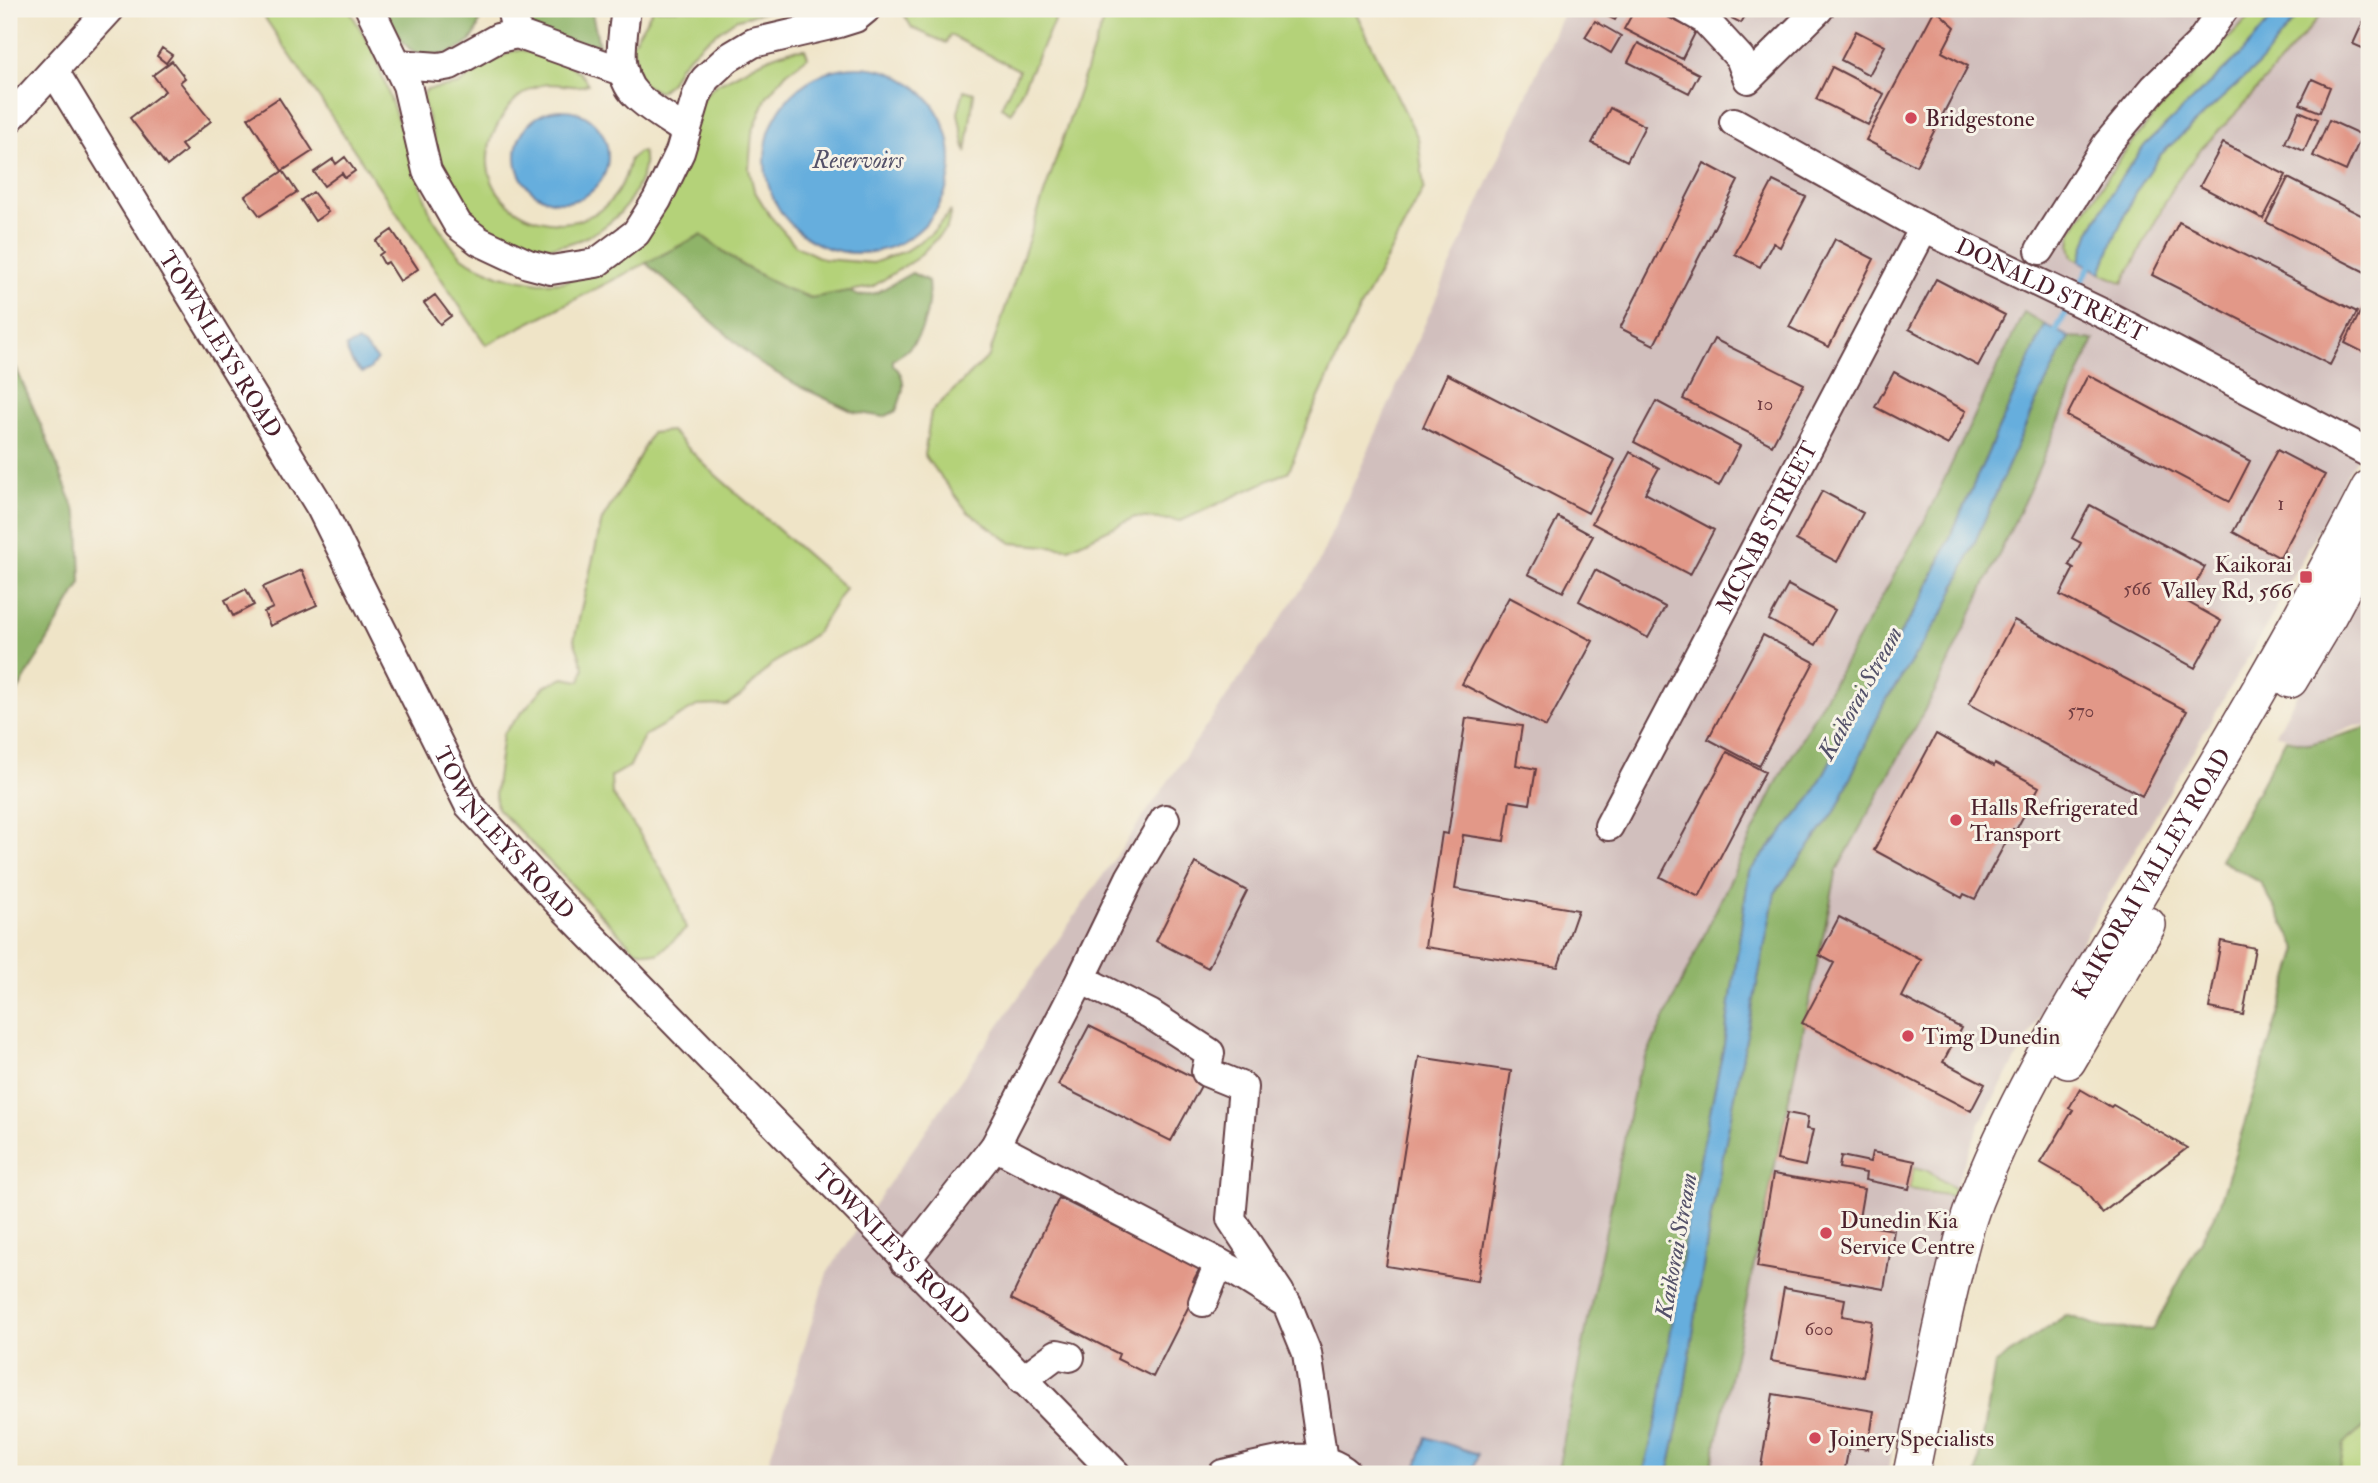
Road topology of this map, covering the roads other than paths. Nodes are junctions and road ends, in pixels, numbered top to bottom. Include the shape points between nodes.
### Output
1 (110, 9) edge
2 (370, 9) edge
3 (626, 9) edge
4 (866, 9) edge
5 (1686, 9) edge
6 (1819, 9) edge
7 (2224, 9) edge
8 (514, 21) edge
9 (397, 64) junction
10 (54, 71) junction
11 (624, 72) junction
12 (9, 119) edge
13 (1734, 122) dead end
14 (686, 131) junction
15 (1924, 228) junction
16 (2040, 250) dead end
17 (2369, 453) edge
18 (2369, 488) edge
19 (2369, 540) edge
20 (1166, 819) dead end
21 (1609, 826) dead end
22 (1081, 979) junction
23 (995, 1146) junction
24 (905, 1261) junction
25 (1219, 1263) junction
26 (1203, 1303) dead end
27 (1287, 1304) junction
28 (1070, 1357) dead end
29 (1023, 1380) junction
30 (1323, 1461) junction
31 (1116, 1474) edge
32 (1223, 1474) edge
33 (1348, 1474) edge
34 (1911, 1474) edge
35 (1934, 1474) edge

1 - 10 street
2 - 9 street
3 - 11 street via 621,50
4 - 14 street via 839,23 753,43 728,58 705,79
5 - 6 street via 1705,20 1740,58 1748,79
7 - 16 street via 2199,44 2107,144
8 - 9 street via 498,38 450,65
8 - 11 street via 535,42
9 - 14 street via 407,85 427,171 458,225 479,241 551,270 596,263 636,233 657,200
10 - 12 street
10 - 24 street, TOWNLEYS ROAD via 321,508 469,805
11 - 14 street via 634,94
13 - 15 street, DONALD STREET
15 - 17 street, DONALD STREET via 2106,315
15 - 21 street, MCNAB STREET
18 - 34 main road, KAIKORAI VALLEY ROAD via 2256,694 2071,1007 2000,1142 1961,1244
19 - 35 main road, KAIKORAI VALLEY ROAD via 2064,1066 2027,1138 1981,1260
20 - 22 street via 1130,878
22 - 23 street
22 - 27 street via 1150,1014 1210,1053 1206,1072 1242,1087 1231,1219
23 - 24 street
23 - 25 street
24 - 29 street, TOWNLEYS ROAD
25 - 26 street
25 - 27 street
27 - 30 street via 1307,1353
28 - 29 street via 1057,1354
29 - 31 street, TOWNLEYS ROAD
30 - 32 street via 1297,1458
30 - 33 street

